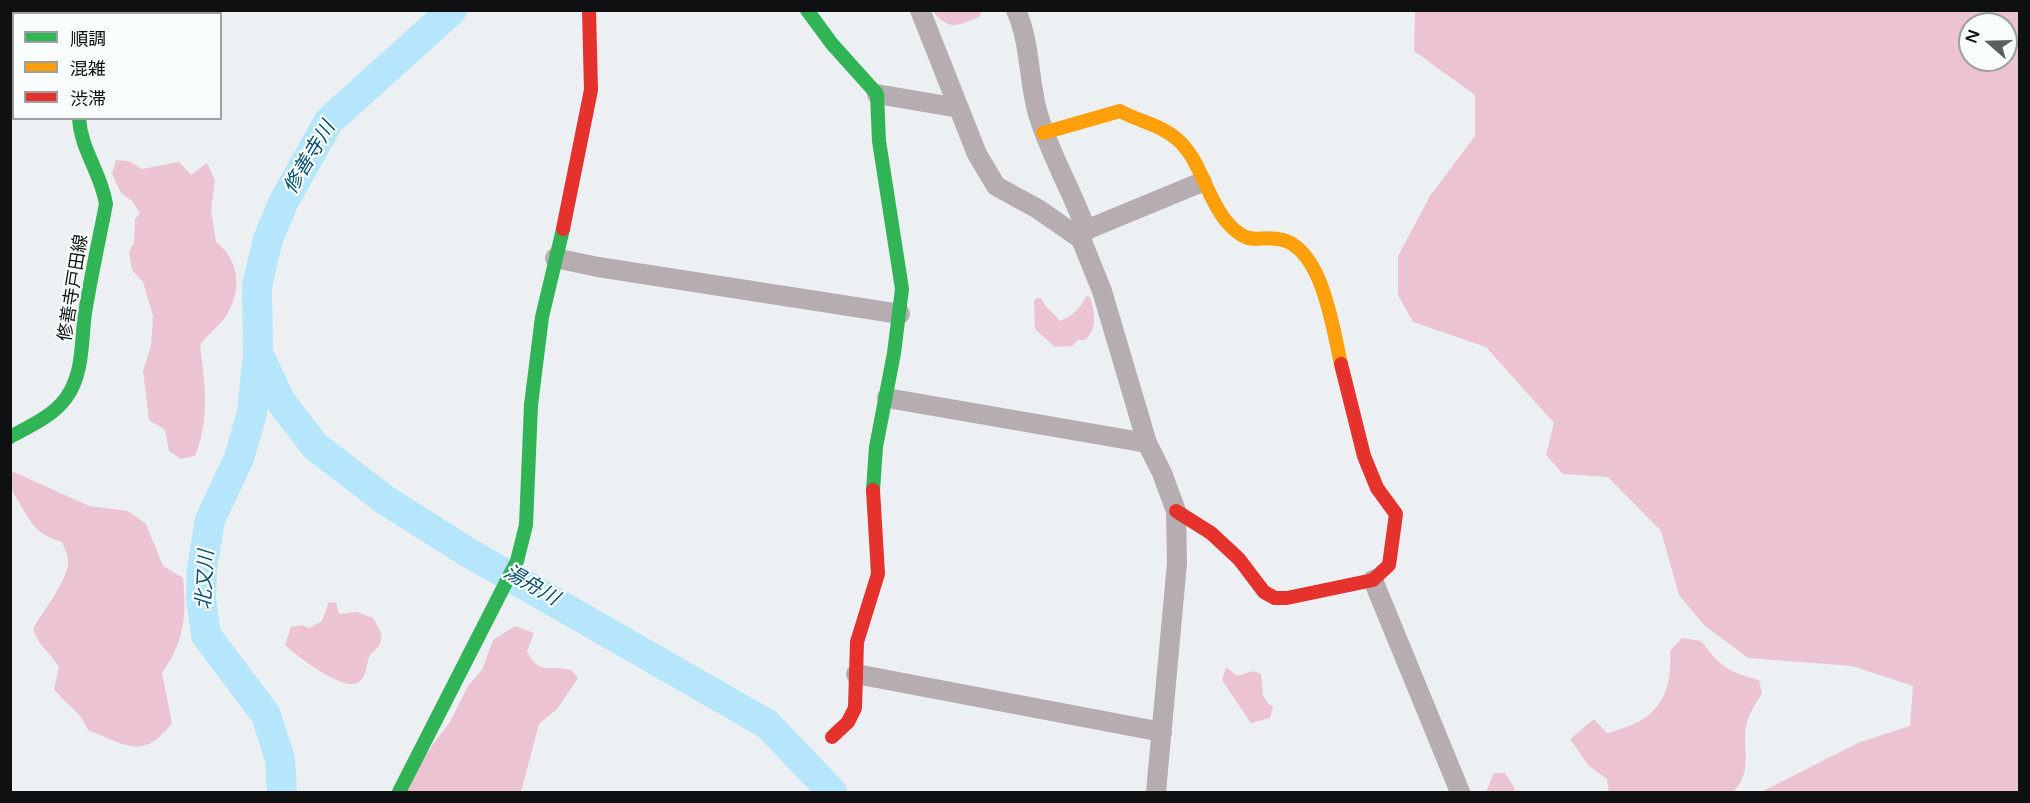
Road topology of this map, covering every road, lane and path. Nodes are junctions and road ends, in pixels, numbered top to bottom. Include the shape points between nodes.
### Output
1 (589, 10) edge
2 (807, 10) edge
3 (920, 10) edge
4 (1016, 10) edge
5 (877, 94) junction
6 (959, 108) junction
7 (79, 120) edge
8 (1043, 133) junction
9 (1202, 182) junction
10 (1083, 235) junction
11 (555, 258) junction
12 (900, 314) junction
13 (887, 398) junction
14 (10, 437) edge
15 (1147, 443) junction
16 (1176, 511) junction
17 (1373, 580) junction
18 (856, 674) junction
19 (1162, 732) junction
20 (832, 738) dead end
21 (399, 792) edge
22 (1156, 792) edge
23 (1460, 792) edge

1 - 11 street via 589,106
2 - 5 street via 832,45
3 - 6 street
4 - 8 street via 1024,29
5 - 6 street
5 - 12 street via 879,141 902,289
6 - 10 street via 976,154 996,186
7 - 14 street, 修善寺戸田線 via 80,138 101,179 106,204 84,316 82,354 75,383 66,398 54,411
8 - 9 street via 1120,111 1181,143
8 - 10 street
9 - 10 street
9 - 17 street via 1227,222 1249,239 1283,240 1296,246 1317,274 1364,456 1377,488 1396,514 1389,565
10 - 15 street
11 - 12 street
11 - 21 street via 534,375 526,525 517,561
12 - 13 street
13 - 15 street
13 - 18 street via 873,483 878,574 857,642
15 - 16 street
16 - 17 street via 1211,534 1239,559 1264,592 1275,598
16 - 19 street via 1177,563
17 - 23 street
18 - 19 street
18 - 20 street via 855,708
19 - 22 street

